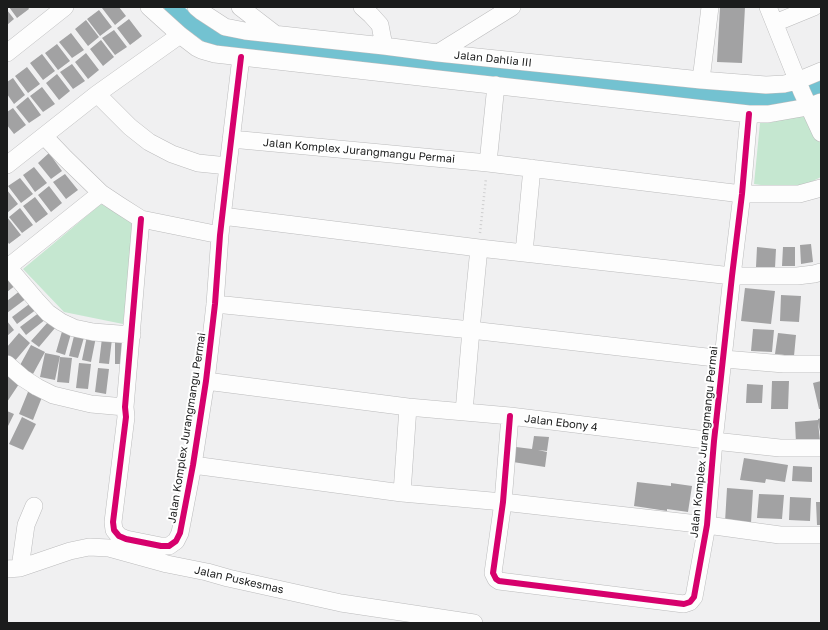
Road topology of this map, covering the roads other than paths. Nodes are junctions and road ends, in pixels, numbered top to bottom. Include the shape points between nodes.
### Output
1 (65, 7) edge
2 (149, 7) edge
3 (240, 7) edge
4 (362, 7) edge
5 (512, 7) edge
6 (710, 7) edge
7 (768, 7) edge
8 (814, 7) edge
9 (202, 9) edge
10 (775, 23) junction
11 (275, 34) junction
12 (180, 35) junction
13 (384, 46) junction
14 (7, 53) edge
15 (438, 53) junction
16 (240, 57) junction
17 (821, 71) edge
18 (701, 80) junction
19 (496, 85) junction
20 (97, 94) junction
21 (807, 97) edge
22 (749, 114) junction
23 (821, 133) edge
24 (44, 136) junction
25 (231, 139) junction
26 (488, 163) junction
27 (7, 165) edge
28 (228, 166) junction
29 (532, 168) junction
30 (821, 188) edge
31 (101, 193) junction
32 (742, 194) junction
33 (222, 216) junction
34 (141, 219) junction
35 (220, 235) junction
36 (479, 248) junction
37 (524, 253) junction
38 (8, 268) edge
39 (821, 272) edge
40 (732, 276) junction
41 (215, 304) junction
42 (470, 330) junction
43 (132, 335) junction
44 (724, 359) junction
45 (7, 364) edge
46 (821, 364) edge
47 (206, 381) junction
48 (125, 407) junction
49 (408, 407) junction
50 (464, 412) junction
51 (510, 416) junction
52 (714, 441) junction
53 (821, 448) edge
54 (193, 465) junction
55 (402, 492) junction
56 (503, 502) junction
57 (34, 506) dead end
58 (708, 525) junction
59 (821, 535) edge
60 (14, 568) edge
61 (474, 623) edge

1 - 14 street
2 - 12 street
3 - 11 street
4 - 13 street via 380,25
5 - 15 street
6 - 18 street
7 - 10 street
8 - 10 street
9 - 11 street, Jalan Dahlia III via 225,27
10 - 21 street
11 - 13 street, Jalan Dahlia III
12 - 16 street via 201,50
12 - 20 street
13 - 15 street, Jalan Dahlia III
15 - 18 street, Jalan Dahlia III
16 - 19 street
16 - 25 street, Jalan Komplex Jurangmangu Permai
17 - 21 street
18 - 21 street, Jalan Dahlia III via 784,84
19 - 22 street
19 - 26 street
20 - 24 street
20 - 28 street via 149,142 198,163
21 - 22 street via 768,114
21 - 23 street
22 - 32 street, Jalan Komplex Jurangmangu Permai
24 - 27 street
24 - 31 street
25 - 26 street, Jalan Komplex Jurangmangu Permai
25 - 28 street, Jalan Komplex Jurangmangu Permai
26 - 29 street, Jalan Komplex Jurangmangu Permai
28 - 33 street, Jalan Komplex Jurangmangu Permai
29 - 32 street, Jalan Komplex Jurangmangu Permai
29 - 37 street
30 - 32 street, Jalan Komplex Jurangmangu Permai via 799,194
31 - 34 street
31 - 38 street
32 - 40 street, Jalan Komplex Jurangmangu Permai
33 - 35 street, Jalan Komplex Jurangmangu Permai
33 - 36 street
34 - 35 street
34 - 43 street, Jalan Komplex Jurangmangu Permai
35 - 41 street, Jalan Komplex Jurangmangu Permai
36 - 37 street
36 - 42 street
37 - 40 street
38 - 43 street via 48,313 61,322 93,332
39 - 40 street via 797,276
40 - 44 street, Jalan Komplex Jurangmangu Permai
41 - 42 street, Jalan Komplex Jurangmangu Permai
41 - 47 street, Jalan Komplex Jurangmangu Permai
42 - 44 street, Jalan Komplex Jurangmangu Permai
42 - 50 street
43 - 48 street, Jalan Komplex Jurangmangu Permai
44 - 46 street, Jalan Komplex Jurangmangu Permai
44 - 52 street, Jalan Komplex Jurangmangu Permai
45 - 48 street via 23,378 53,395 91,404
47 - 49 street, Jalan Ebony 4
47 - 54 street, Jalan Komplex Jurangmangu Permai
48 - 54 street, Jalan Komplex Jurangmangu Permai via 126,417 113,522 114,530 119,536 161,546 169,546 176,541 180,534
49 - 50 street, Jalan Ebony 4
49 - 55 street
50 - 51 street, Jalan Ebony 4
51 - 52 street, Jalan Ebony 4
51 - 56 street, Jalan Komplex Jurangmangu Permai
52 - 53 street, Jalan Ebony 4 via 780,448
52 - 58 street, Jalan Komplex Jurangmangu Permai
54 - 55 street, Jalan Komplex Jurangmangu Permai
55 - 56 street, Jalan Komplex Jurangmangu Permai
56 - 58 street, Jalan Komplex Jurangmangu Permai
56 - 58 street, Jalan Komplex Jurangmangu Permai via 492,573 498,581 684,604 694,597
57 - 60 street
58 - 59 street, Jalan Komplex Jurangmangu Permai via 780,535
60 - 61 street, Jalan Puskesmas via 70,550 109,548 167,564 341,603

